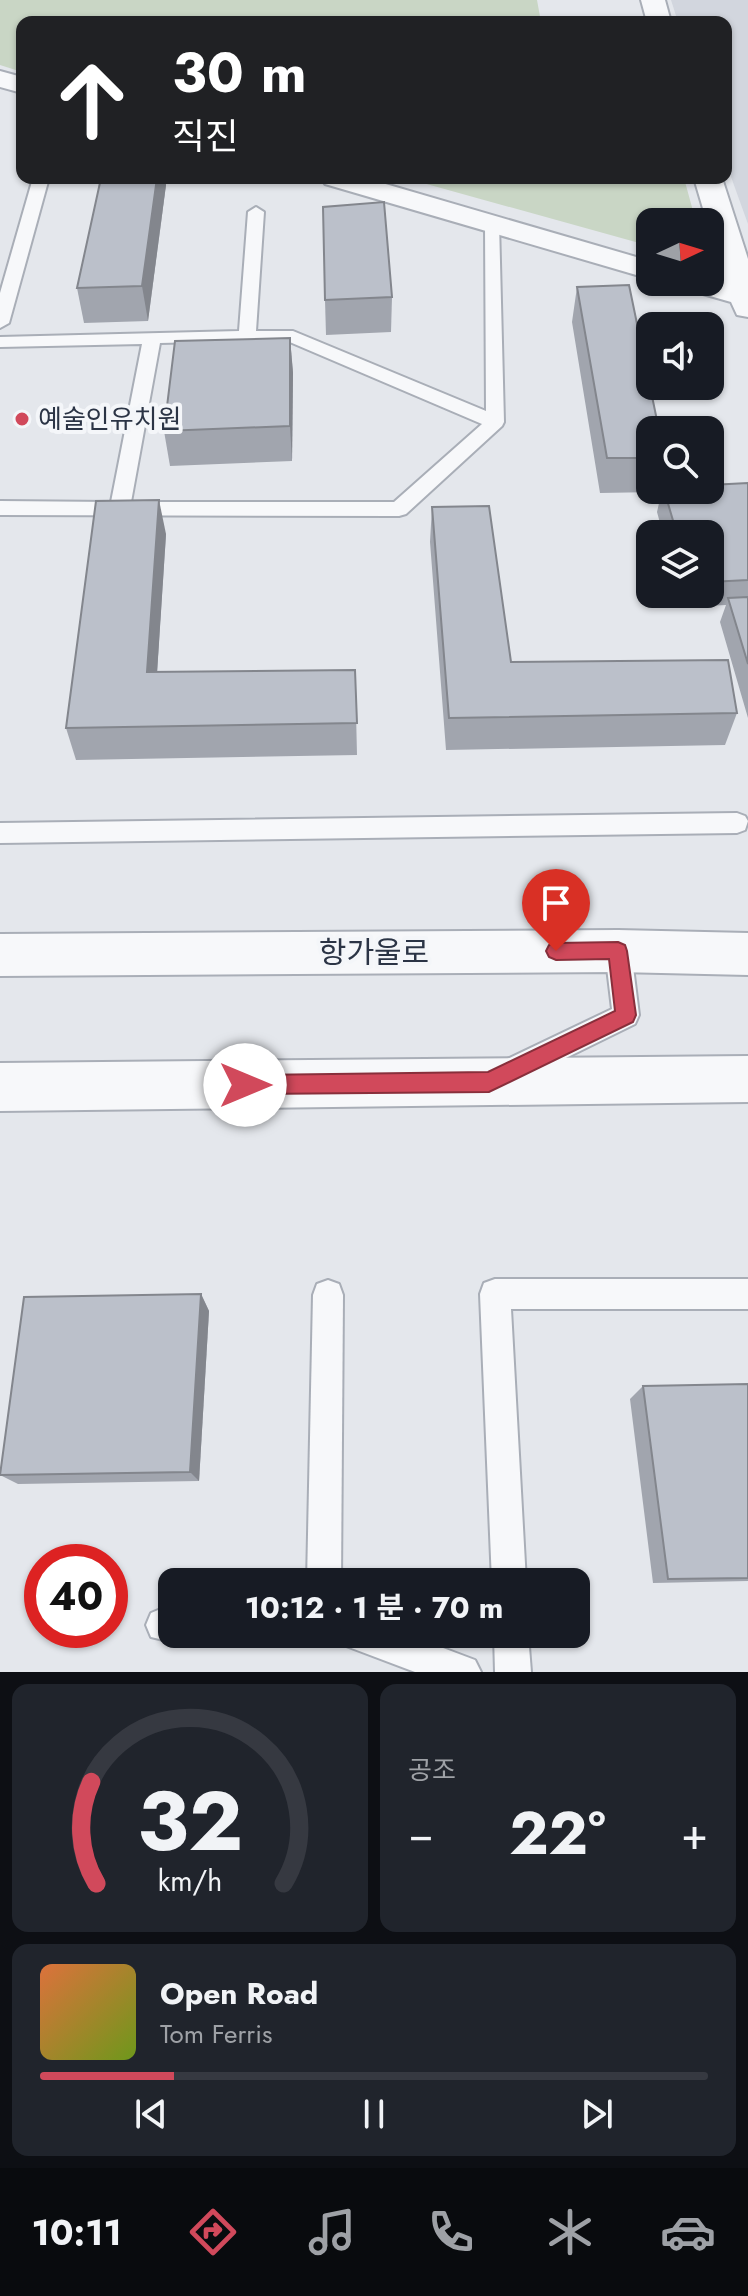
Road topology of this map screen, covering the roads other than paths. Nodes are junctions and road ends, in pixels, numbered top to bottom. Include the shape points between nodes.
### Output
1 (39, 184) edge
2 (355, 184) edge
3 (710, 184) edge
4 (256, 212) dead end
5 (493, 225) junction
6 (636, 266) edge
7 (724, 294) edge
8 (746, 302) edge
9 (0, 323) edge
10 (247, 336) junction
11 (152, 338) junction
12 (0, 342) edge
13 (495, 422) junction
14 (0, 508) edge
15 (120, 508) junction
16 (737, 823) dead end
17 (0, 833) edge
18 (618, 951) junction
19 (748, 954) edge
20 (0, 955) edge
21 (748, 1079) edge
22 (489, 1082) junction
23 (0, 1087) edge
24 (748, 1294) edge
25 (328, 1295) dead end
26 (324, 1568) edge
27 (508, 1568) edge
28 (397, 1648) edge
29 (512, 1648) edge
30 (463, 1672) edge
31 (513, 1672) edge

1 - 9 lane
2 - 5 street
3 - 8 street
4 - 10 lane
5 - 6 street
5 - 13 lane
7 - 8 street
10 - 11 lane
10 - 13 lane via 287,335
11 - 12 lane
11 - 15 lane
13 - 15 lane via 399,509
14 - 15 lane
16 - 17 lane
18 - 19 street, 항가울로
18 - 20 street, 항가울로
18 - 22 lane via 626,1015
21 - 22 street
22 - 23 street
24 - 27 lane via 495,1294
25 - 26 lane
28 - 30 lane
29 - 31 lane

